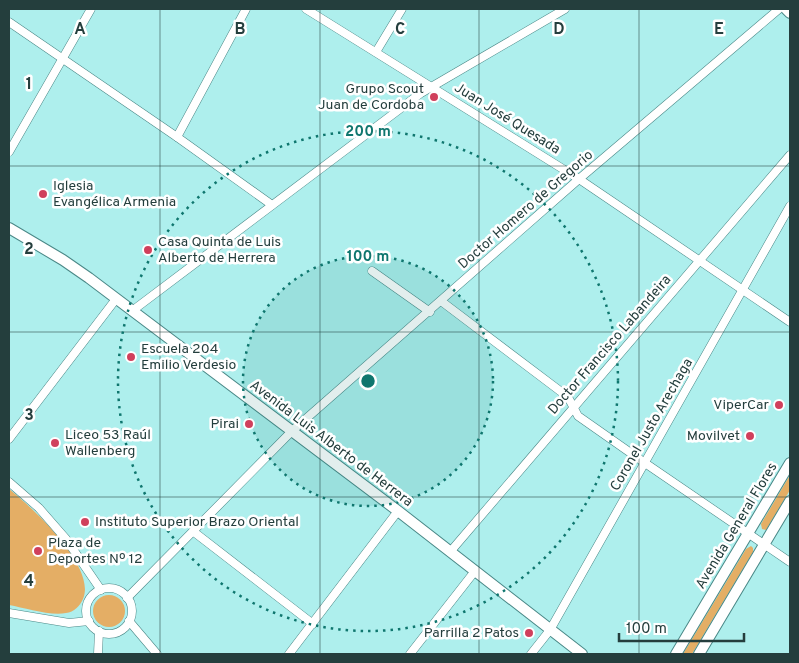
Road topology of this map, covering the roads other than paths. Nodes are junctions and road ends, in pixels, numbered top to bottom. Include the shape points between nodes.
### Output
1 (91, 9) edge
2 (246, 9) edge
3 (306, 9) edge
4 (402, 9) edge
5 (565, 9) edge
6 (779, 9) edge
7 (786, 9) edge
8 (790, 13) edge
9 (9, 22) edge
10 (376, 52) junction
11 (62, 58) junction
12 (431, 87) junction
13 (177, 137) junction
14 (9, 152) edge
15 (790, 156) edge
16 (579, 179) junction
17 (272, 205) junction
18 (790, 206) edge
19 (9, 228) edge
20 (700, 260) junction
21 (372, 272) dead end
22 (744, 289) junction
23 (116, 299) junction
24 (441, 301) junction
25 (132, 311) junction
26 (430, 312) junction
27 (790, 322) edge
28 (573, 407) junction
29 (292, 432) junction
30 (9, 439) edge
31 (790, 463) edge
32 (645, 464) junction
33 (9, 482) edge
34 (790, 501) edge
35 (398, 511) junction
36 (194, 532) junction
37 (748, 533) junction
38 (764, 544) junction
39 (450, 552) junction
40 (790, 562) edge
41 (475, 571) junction
42 (101, 590) junction
43 (127, 598) junction
44 (9, 613) edge
45 (89, 622) junction
46 (129, 622) junction
47 (313, 624) junction
48 (550, 630) junction
49 (99, 632) junction
50 (708, 639) junction
51 (98, 654) edge
52 (157, 654) edge
53 (289, 654) edge
54 (410, 654) edge
55 (531, 654) edge
56 (582, 654) edge
57 (676, 654) edge
58 (699, 654) edge
59 (707, 654) edge

1 - 11 street
2 - 13 street
3 - 10 street, Juan José Quesada
4 - 10 street
5 - 12 street
6 - 16 street, Doctor Homero de Gregorio
7 - 8 main road
9 - 11 street
10 - 12 street, Juan José Quesada
11 - 13 street
11 - 14 street
12 - 16 street, Juan José Quesada
12 - 17 street
13 - 17 street
15 - 20 street, Doctor Francisco Labandeira
16 - 20 street, Juan José Quesada
16 - 24 street, Doctor Homero de Gregorio
17 - 25 street
18 - 22 street, Coronel Justo Arechaga
19 - 23 main road, Avenida Luis Alberto de Herrera via 63,260
20 - 22 street, Juan José Quesada
20 - 28 street, Doctor Francisco Labandeira
21 - 26 street
22 - 27 street, Juan José Quesada
22 - 32 street, Coronel Justo Arechaga
23 - 25 main road, Avenida Luis Alberto de Herrera
23 - 30 street
24 - 26 street, Doctor Homero de Gregorio
24 - 28 street via 568,397
25 - 29 main road, Avenida Luis Alberto de Herrera
26 - 29 street, Doctor Homero de Gregorio
28 - 32 street via 578,416
28 - 39 street, Doctor Francisco Labandeira
29 - 35 main road, Avenida Luis Alberto de Herrera
29 - 36 street, Doctor Homero de Gregorio
31 - 37 main road, Avenida General Flores
32 - 37 street
32 - 48 street, Coronel Justo Arechaga
33 - 42 street via 62,533
34 - 38 main road
35 - 39 main road, Avenida Luis Alberto de Herrera
35 - 47 street
36 - 43 street, Doctor Homero de Gregorio
36 - 47 street
37 - 38 street
37 - 57 main road, Avenida General Flores
38 - 40 street
38 - 50 main road
39 - 41 main road, Avenida Luis Alberto de Herrera
41 - 48 main road, Avenida Luis Alberto de Herrera
41 - 54 street
42 - 43 street via 112,589
42 - 45 street via 92,596 87,606
43 - 46 street via 132,612
44 - 45 street via 69,624
45 - 49 street
46 - 49 street via 118,632
46 - 52 street
47 - 53 street
48 - 55 street, Coronel Justo Arechaga
48 - 56 main road, Avenida Luis Alberto de Herrera
49 - 51 street
50 - 58 main road
50 - 59 main road

